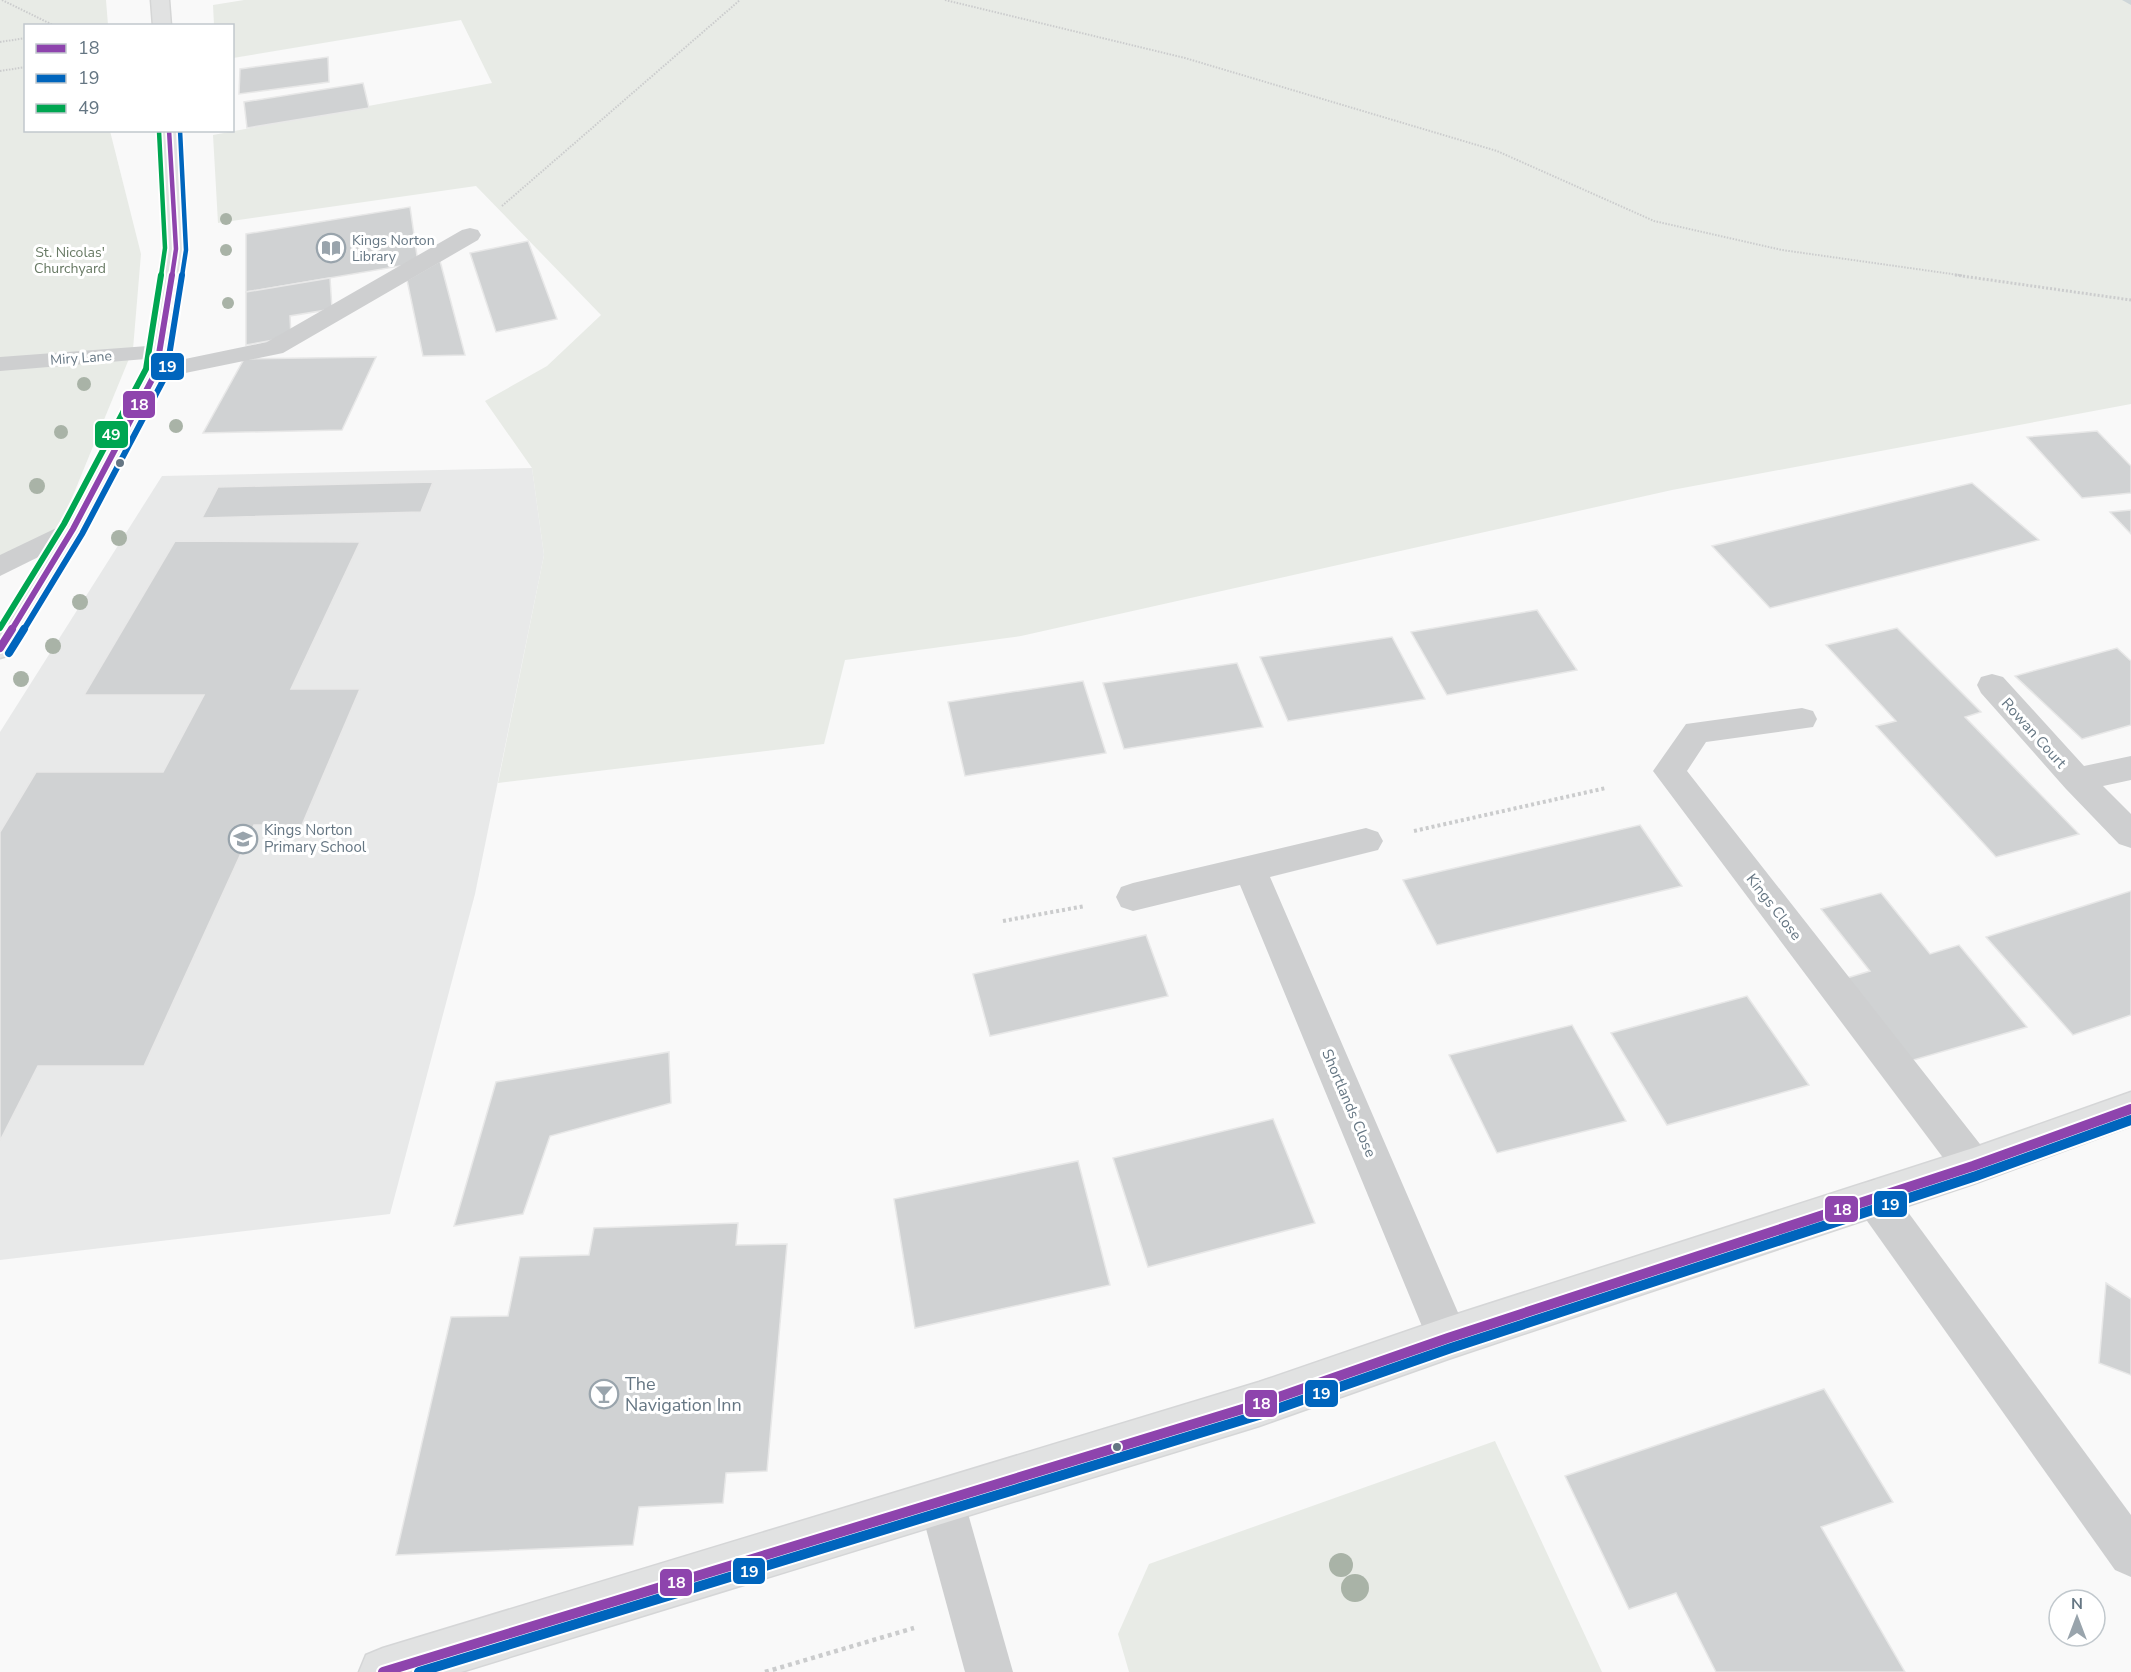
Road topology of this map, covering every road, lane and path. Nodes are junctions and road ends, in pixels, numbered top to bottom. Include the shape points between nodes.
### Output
1 (2, 0) edge
2 (160, 0) edge
3 (740, 0) edge
4 (945, 0) edge
5 (51, 24) edge
6 (162, 24) edge
7 (24, 38) edge
8 (0, 42) edge
9 (24, 67) edge
10 (0, 71) edge
11 (169, 132) edge
12 (470, 234) joint
13 (2131, 300) edge
14 (159, 362) junction
15 (0, 364) edge
16 (73, 529) junction
17 (0, 567) edge
18 (0, 648) edge
19 (1992, 685) dead end
20 (1802, 719) dead end
21 (2131, 768) edge
22 (2077, 780) junction
23 (1606, 788) dead end
24 (2131, 835) edge
25 (1366, 841) joint
26 (1250, 869) junction
27 (1133, 897) joint
28 (1003, 921) dead end
29 (2131, 1109) edge
30 (1973, 1166) junction
31 (1874, 1198) junction
32 (1448, 1338) junction
33 (942, 1503) junction
34 (2131, 1554) edge
35 (973, 1611) junction
36 (383, 1672) edge
37 (765, 1672) edge
38 (989, 1672) edge

1 - 5 path
2 - 6 main road
3 - 12 path
4 - 13 path via 1185,58 1497,151 1654,221 1782,250
7 - 8 path
9 - 10 path
11 - 14 main road via 176,249
12 - 14 street, Miry Lane via 274,348
14 - 15 street, Miry Lane
14 - 16 main road
16 - 17 street
16 - 18 main road
19 - 22 street, Rowan Court
20 - 30 street, Kings Close via 1697,732 1669,771
21 - 22 street, Rowan Court
22 - 24 street, Rowan Court
23 - 25 path
25 - 26 street
26 - 27 street
26 - 32 street, Shortlands Close
27 - 28 path
29 - 30 main road
30 - 31 main road
31 - 32 main road
31 - 34 street
32 - 33 main road via 1259,1404
33 - 35 street
33 - 36 main road
35 - 37 path
35 - 38 street

